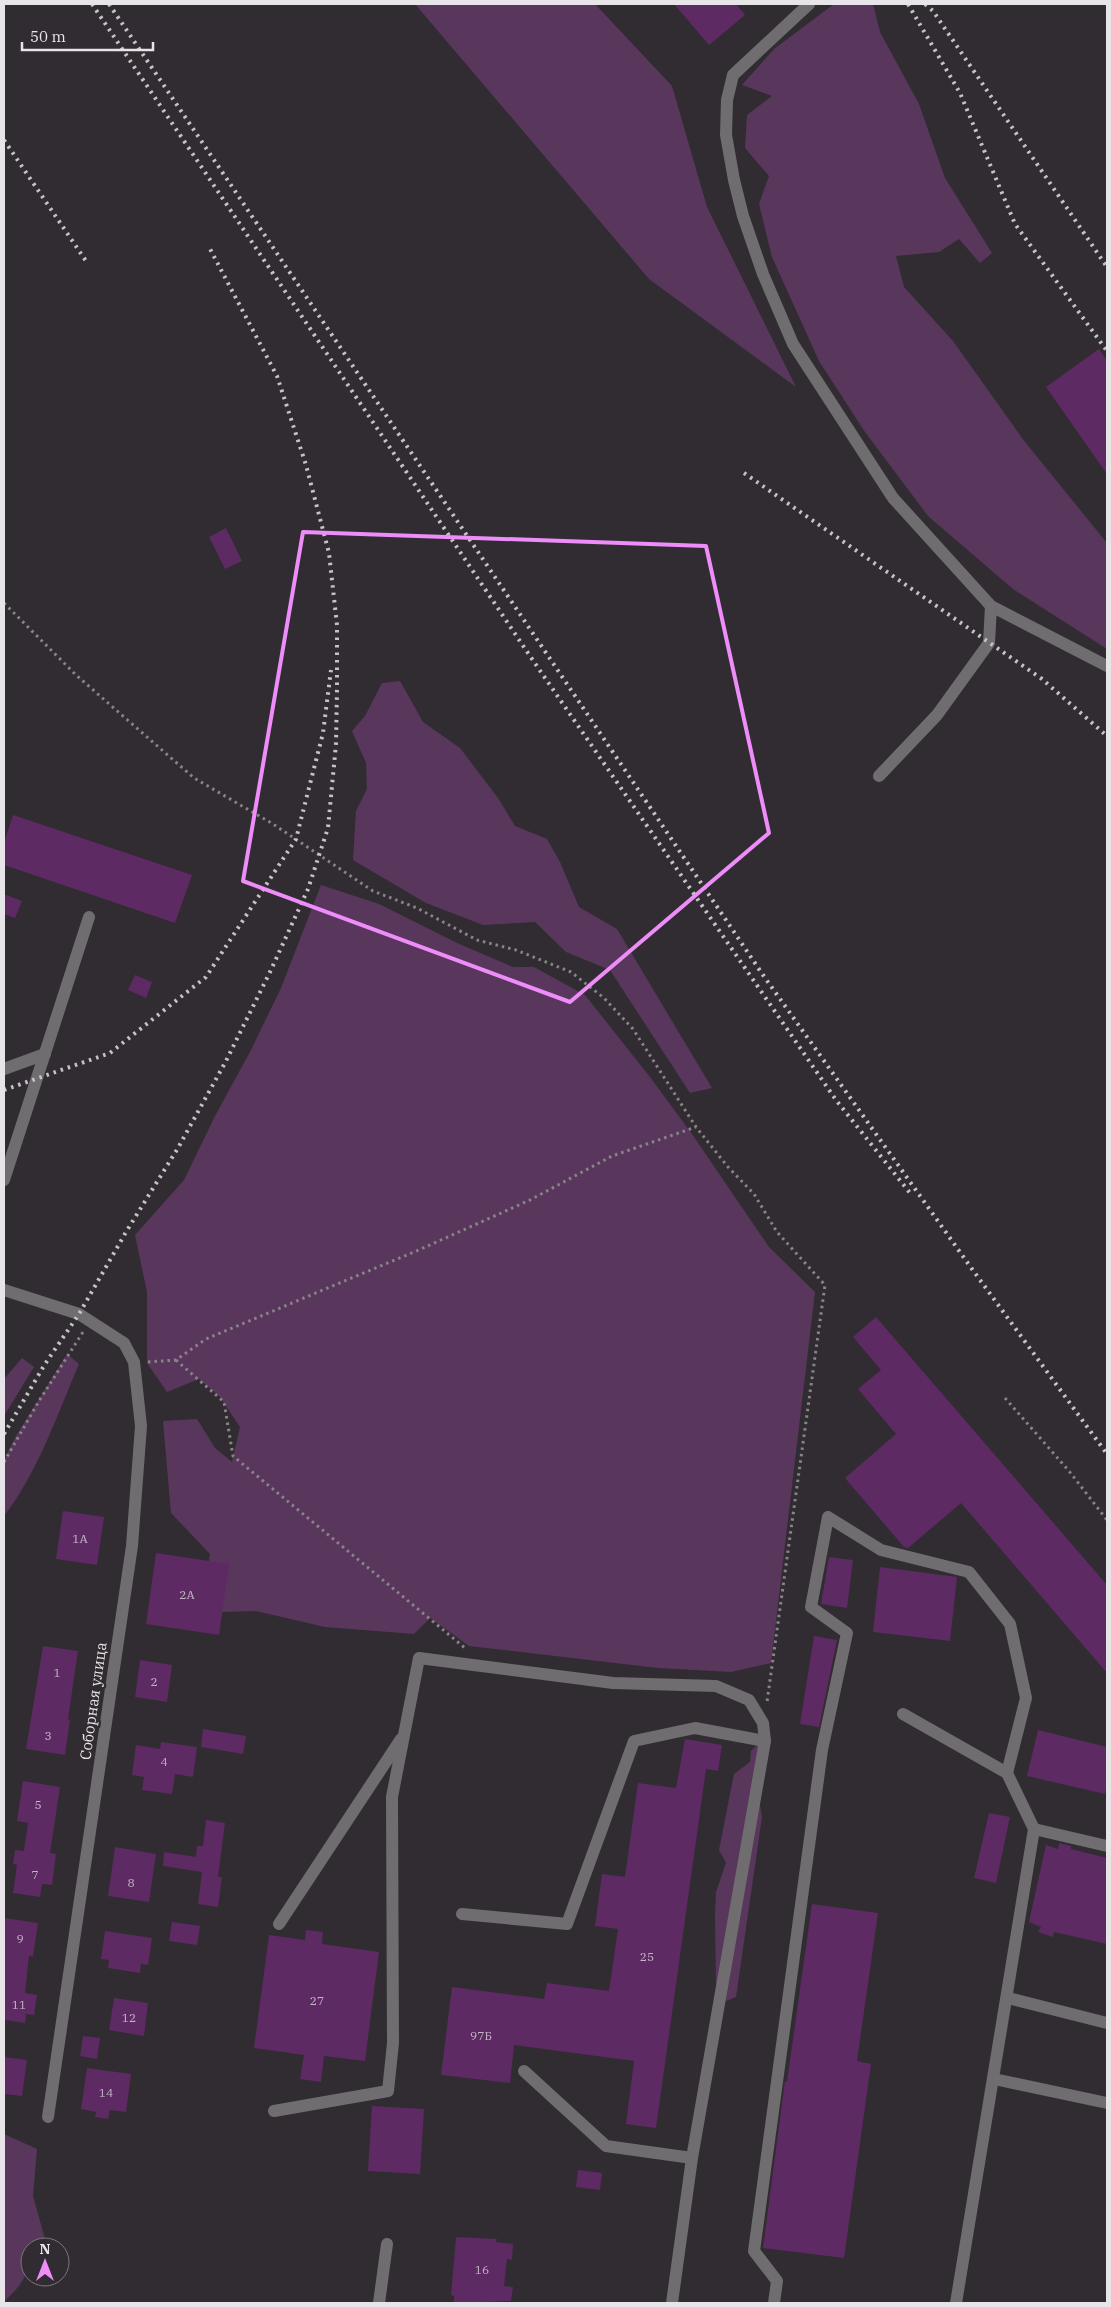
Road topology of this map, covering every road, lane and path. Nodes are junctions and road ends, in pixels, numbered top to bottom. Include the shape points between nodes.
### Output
1 (809, 4) edge
2 (4, 603) edge
3 (991, 606) junction
4 (1107, 666) edge
5 (879, 776) dead end
6 (89, 917) dead end
7 (45, 1054) junction
8 (4, 1069) edge
9 (696, 1127) junction
10 (4, 1180) edge
11 (4, 1290) edge
12 (85, 1317) junction
13 (176, 1360) junction
14 (134, 1362) junction
15 (1005, 1398) dead end
16 (4, 1462) edge
17 (1107, 1520) edge
18 (466, 1649) dead end
19 (767, 1712) dead end
20 (903, 1714) dead end
21 (405, 1733) junction
22 (765, 1741) junction
23 (1007, 1773) junction
24 (1034, 1829) junction
25 (1107, 1846) edge
26 (462, 1914) dead end
27 (279, 1924) dead end
28 (1008, 1998) junction
29 (1107, 2023) edge
30 (524, 2071) dead end
31 (994, 2079) junction
32 (1107, 2103) edge
33 (274, 2111) dead end
34 (48, 2117) dead end
35 (692, 2158) junction
36 (387, 2244) dead end
37 (379, 2303) edge
38 (672, 2303) edge
39 (774, 2303) edge
40 (956, 2303) edge

1 - 3 street via 733,75 727,100 726,135 743,216 793,344 893,498
2 - 9 path via 76,675 194,778 273,824 373,890 417,908 477,940 516,950 571,972 604,998 633,1029
3 - 4 street
3 - 5 street via 989,643 937,716
6 - 7 street
7 - 8 street
7 - 10 street
9 - 13 path via 612,1156 512,1209 206,1339
9 - 19 path via 754,1194 777,1232 825,1285 768,1683
11 - 12 street, Соборная улица
12 - 14 street, Соборная улица via 124,1343
12 - 16 path
13 - 14 path
13 - 18 path via 224,1402 233,1456
14 - 34 street, Соборная улица via 141,1426 132,1546
15 - 17 path
20 - 23 street
21 - 22 street via 419,1658 613,1683 716,1686 749,1700 763,1723
21 - 27 street
21 - 33 street via 392,1797 393,2044 388,2091
22 - 26 street via 695,1728 634,1741 568,1924
22 - 35 street
23 - 24 street
23 - 39 street via 1026,1698 1010,1624 968,1572 881,1550 828,1517 810,1607 847,1633 822,1750 754,2251 777,2281
24 - 25 street
24 - 28 street
28 - 29 street
28 - 31 street
30 - 35 street via 606,2146
31 - 32 street
31 - 40 street
35 - 38 street
36 - 37 street

